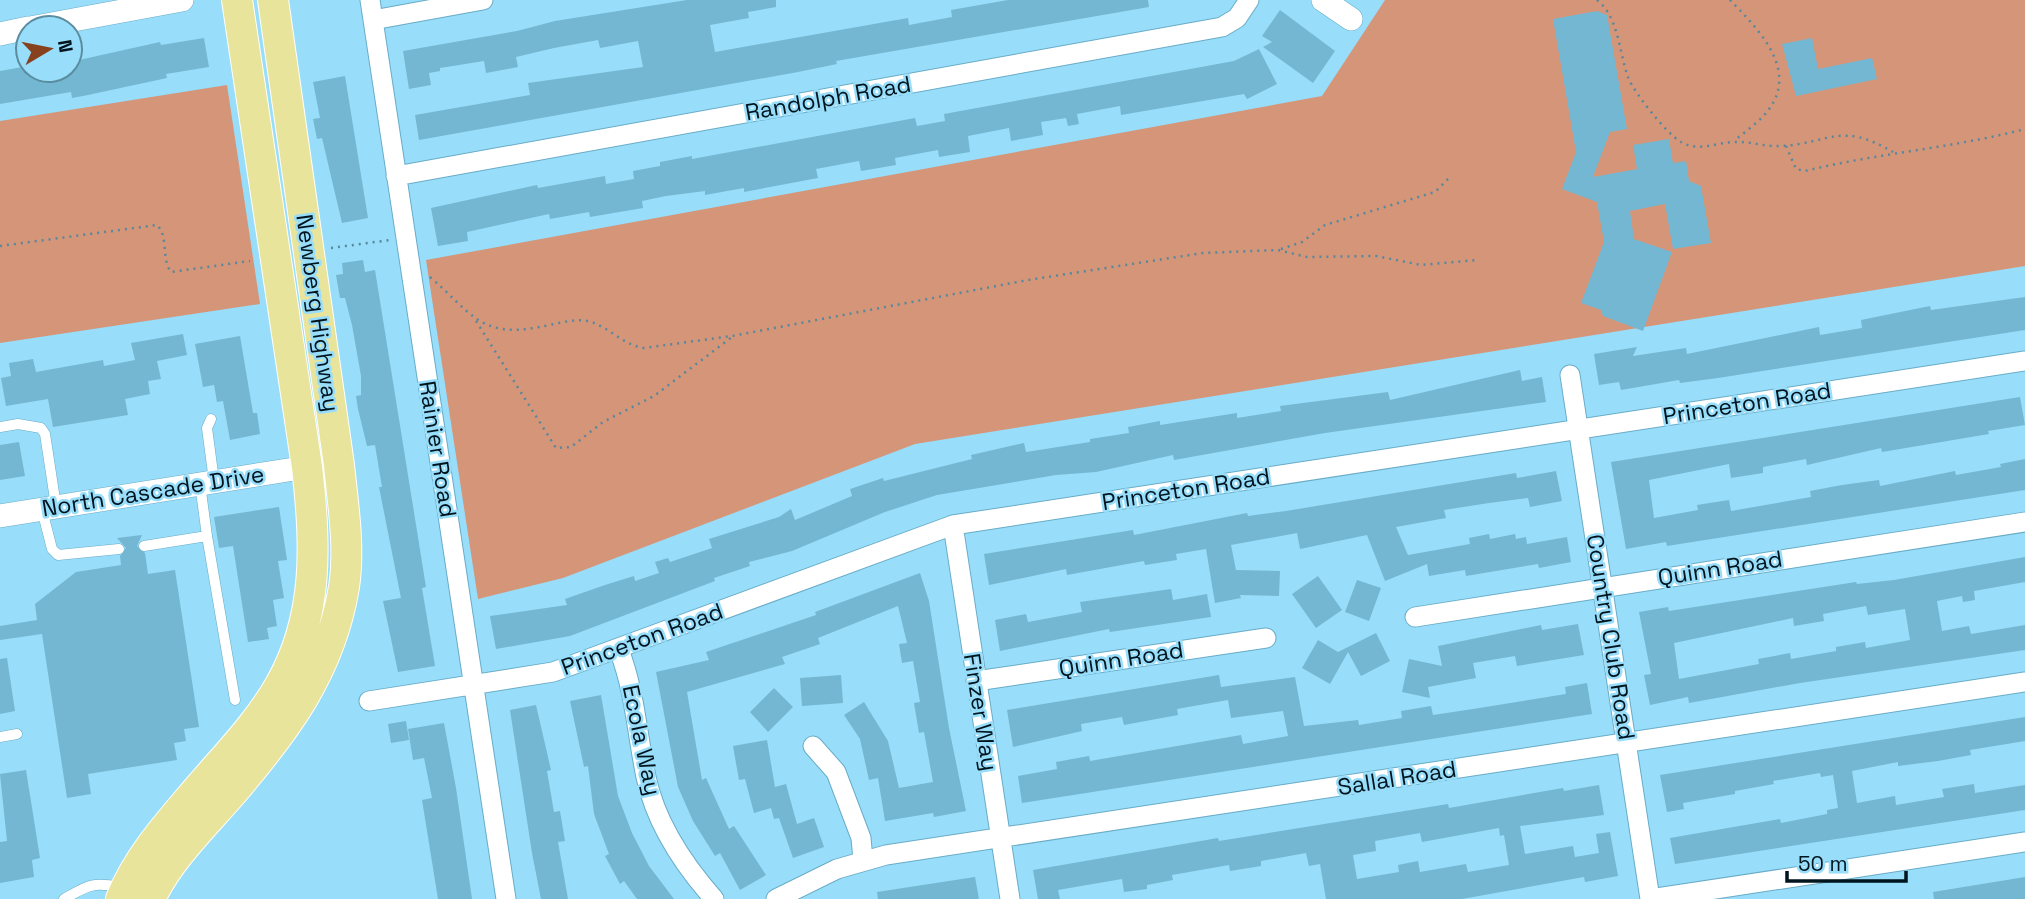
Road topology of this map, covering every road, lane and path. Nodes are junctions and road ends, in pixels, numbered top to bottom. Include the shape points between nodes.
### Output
1 (181, 0) edge
2 (237, 0) edge
3 (273, 0) edge
4 (482, 0) edge
5 (1249, 0) edge
6 (1324, 0) edge
7 (1597, 0) edge
8 (1730, 0) edge
9 (440, 4) edge
10 (103, 7) edge
11 (371, 10) edge
12 (78, 14) edge
13 (1351, 19) dead end
14 (2025, 129) edge
15 (1734, 142) junction
16 (1786, 146) dead end
17 (1894, 152) junction
18 (396, 176) junction
19 (1448, 177) dead end
20 (0, 246) edge
21 (324, 249) dead end
22 (1278, 250) junction
23 (408, 258) junction
24 (1478, 260) dead end
25 (250, 261) dead end
26 (477, 321) junction
27 (732, 336) junction
28 (2025, 361) edge
29 (1570, 374) dead end
30 (211, 419) dead end
31 (0, 427) edge
32 (1578, 429) junction
33 (307, 467) junction
34 (207, 483) junction
35 (49, 508) junction
36 (0, 516) edge
37 (2025, 522) edge
38 (953, 525) junction
39 (208, 536) junction
40 (144, 546) dead end
41 (119, 549) dead end
42 (1603, 585) junction
43 (1415, 617) dead end
44 (334, 625) junction
45 (1266, 638) dead end
46 (619, 650) junction
47 (976, 681) junction
48 (2025, 682) edge
49 (475, 685) junction
50 (235, 700) dead end
51 (369, 701) dead end
52 (16, 734) dead end
53 (0, 737) edge
54 (1627, 743) junction
55 (813, 746) dead end
56 (1001, 838) junction
57 (2025, 842) edge
58 (863, 860) junction
59 (132, 895) edge
60 (64, 899) edge
61 (506, 899) edge
62 (714, 899) edge
63 (776, 899) edge
64 (1010, 899) edge
65 (1650, 899) edge

1 - 10 street
2 - 33 main road, Newberg Highway
3 - 44 main road, Newberg Highway via 341,477 345,573
4 - 9 street
5 - 18 street, Randolph Road via 1237,18 1222,27
6 - 13 street
7 - 15 path via 1611,16 1634,92 1670,134 1690,147
8 - 15 path via 1767,42 1779,89 1773,104
9 - 11 street
10 - 12 street
11 - 18 street, Rainier Road
14 - 17 path
15 - 17 path via 1781,146 1850,135
16 - 17 path via 1796,169 1805,171
18 - 23 street, Rainier Road
19 - 22 path via 1425,196 1325,225 1302,242
20 - 25 path via 157,225 171,272
21 - 23 path via 393,240
22 - 24 path via 1307,257 1376,256 1421,265
22 - 27 path via 1203,253 1028,280
23 - 26 path
23 - 49 street, Rainier Road
26 - 27 path via 499,331 521,331 586,320 631,347 644,348
26 - 27 path via 550,441 564,449 654,396
28 - 32 street, Princeton Road
29 - 32 street, Country Club Road
30 - 34 lane
31 - 35 lane via 18,424 41,428 45,434
32 - 38 street, Princeton Road
32 - 42 street, Country Club Road
33 - 34 street, North Cascade Drive
33 - 44 main road, Newberg Highway via 322,473 326,490
33 - 59 main road, Newberg Highway via 315,539 313,583 305,620 280,684 258,718 149,846
34 - 35 street, North Cascade Drive
34 - 39 lane
35 - 36 street, North Cascade Drive
35 - 41 lane via 52,549 58,555
37 - 42 street, Quinn Road
38 - 46 street, Princeton Road
38 - 47 street, Finzer Way
39 - 40 lane
39 - 50 lane
42 - 43 street, Quinn Road
42 - 54 street, Country Club Road
44 - 59 main road, Newberg Highway via 299,709 180,853
45 - 47 street, Quinn Road
46 - 49 street, Princeton Road via 553,673
46 - 62 street, Ecola Way via 631,684 656,810 684,861
47 - 56 street, Finzer Way
48 - 54 street, Sallal Road
49 - 51 street, Princeton Road
49 - 61 street, Rainier Road
52 - 53 lane
54 - 56 street, Sallal Road
54 - 65 street, Country Club Road
55 - 58 street via 835,768 861,838
56 - 58 street, Sallal Road
56 - 64 street, Finzer Way
57 - 65 street
58 - 63 street, Sallal Road
59 - 60 lane via 97,883

